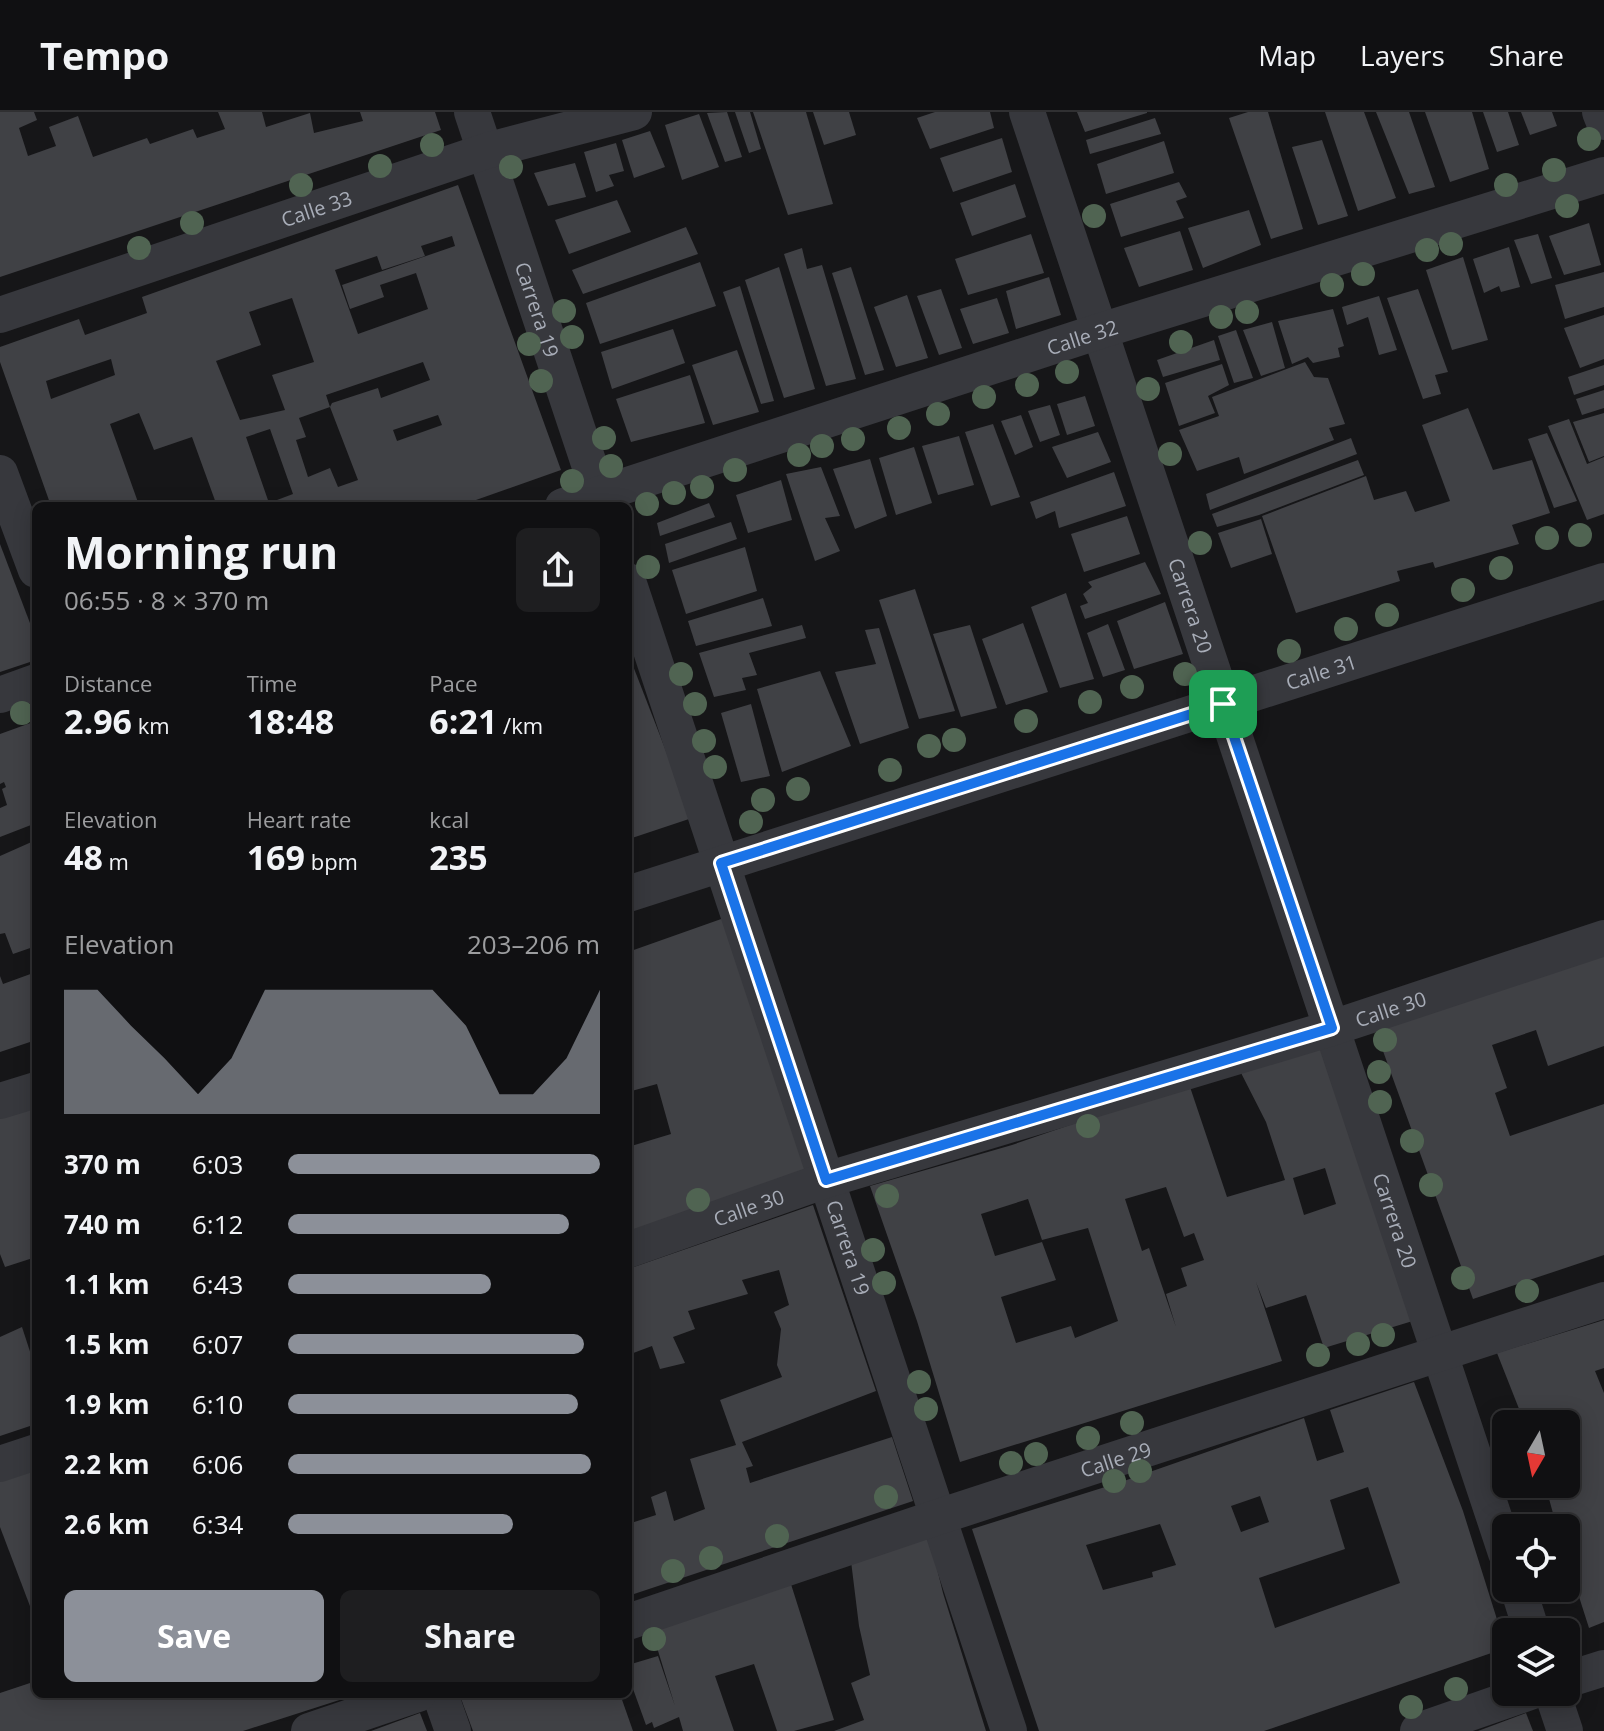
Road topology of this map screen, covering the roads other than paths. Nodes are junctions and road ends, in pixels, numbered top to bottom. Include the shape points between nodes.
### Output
1 (472, 112) edge
2 (634, 112) edge
3 (1027, 112) edge
4 (1600, 112) edge
5 (1604, 122) edge
6 (486, 151) junction
7 (1604, 175) edge
8 (0, 315) edge
9 (1100, 331) junction
10 (0, 473) edge
11 (601, 500) edge
12 (32, 559) edge
13 (1604, 581) edge
14 (632, 593) edge
15 (32, 683) edge
16 (0, 695) edge
17 (1223, 704) junction
18 (721, 863) junction
19 (632, 893) edge
20 (1604, 938) edge
21 (1332, 1028) junction
22 (32, 1091) edge
23 (0, 1101) edge
24 (826, 1180) junction
25 (632, 1249) edge
26 (1604, 1300) edge
27 (1439, 1353) junction
28 (32, 1453) edge
29 (0, 1464) edge
30 (1493, 1514) edge
31 (938, 1517) junction
32 (632, 1621) edge
33 (1604, 1668) edge
34 (1580, 1676) edge
35 (406, 1698) edge
36 (441, 1698) edge
37 (1492, 1705) edge
38 (1557, 1706) edge
39 (309, 1731) edge
40 (453, 1731) edge
41 (1009, 1731) edge
42 (1418, 1731) edge
43 (1565, 1731) edge

1 - 6 street, Carrera 19
2 - 6 street, Calle 33
3 - 9 street, Carrera 20
4 - 5 street
6 - 8 street, Calle 33
6 - 11 street, Carrera 19
7 - 9 street, Calle 32
9 - 11 street, Calle 32
9 - 17 street, Carrera 20
10 - 12 street
13 - 17 street, Calle 31
14 - 18 street, Carrera 19
15 - 16 street
17 - 18 street, Calle 31
17 - 21 street, Carrera 20
18 - 19 street, Calle 31
18 - 24 street, Carrera 19
20 - 21 street, Calle 30
21 - 24 street, Calle 30
21 - 27 street, Carrera 20
22 - 23 street
24 - 25 street, Calle 30
24 - 31 street, Carrera 19
26 - 27 street, Calle 29
27 - 30 street, Carrera 20
27 - 31 street, Calle 29
28 - 29 street
31 - 32 street, Calle 29
31 - 41 street, Carrera 19
33 - 34 street
35 - 39 street
36 - 40 street
37 - 42 street
38 - 43 street

